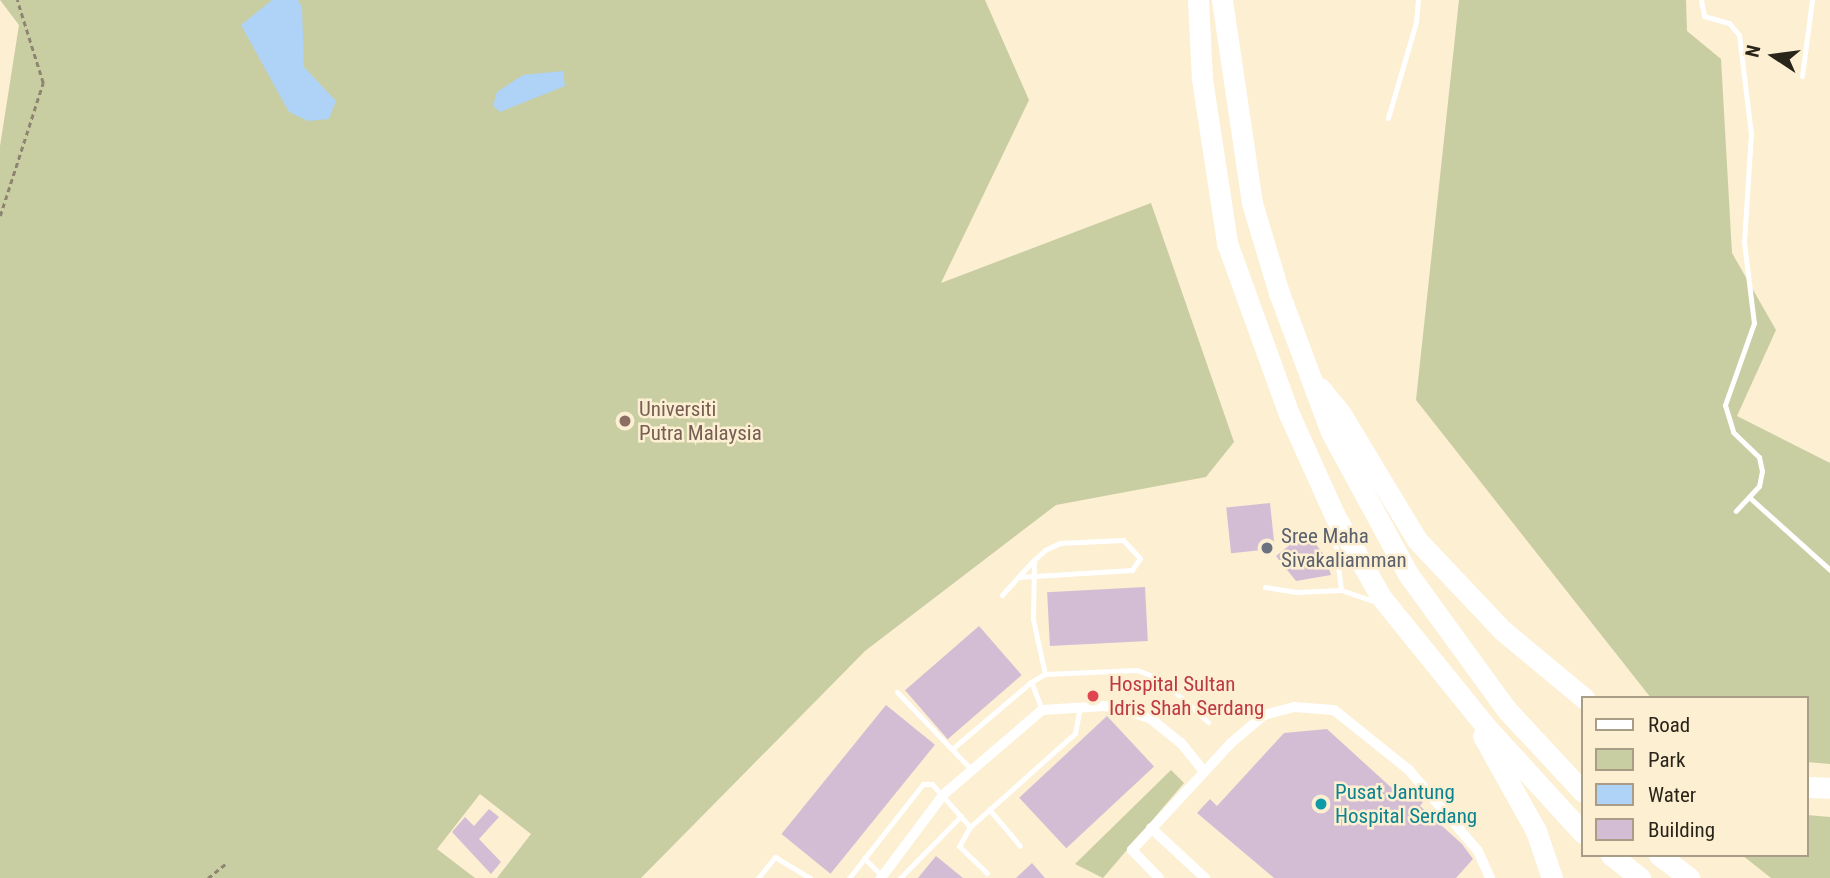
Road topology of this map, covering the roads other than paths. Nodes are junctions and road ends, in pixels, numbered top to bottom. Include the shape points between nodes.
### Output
1 (1198, 0) edge
2 (1222, 0) edge
3 (1418, 0) edge
4 (1701, 0) edge
5 (1812, 0) edge
6 (1802, 76) dead end
7 (1388, 118) dead end
8 (1309, 376) junction
9 (1749, 497) junction
10 (1736, 511) dead end
11 (1335, 516) junction
12 (1034, 560) junction
13 (1830, 570) edge
14 (1034, 575) junction
15 (1018, 577) junction
16 (1265, 587) dead end
17 (1341, 590) junction
18 (1002, 595) dead end
19 (1399, 618) junction
20 (1045, 674) junction
21 (1031, 682) junction
22 (1457, 691) junction
23 (897, 692) dead end
24 (1582, 696) edge
25 (1080, 707) junction
26 (1042, 710) junction
27 (1208, 722) dead end
28 (952, 749) junction
29 (971, 768) junction
30 (1204, 771) junction
31 (1809, 786) edge
32 (1830, 788) edge
33 (1582, 791) edge
34 (943, 795) junction
35 (989, 809) junction
36 (961, 816) junction
37 (970, 827) junction
38 (1151, 828) junction
39 (1582, 832) edge
40 (1020, 846) dead end
41 (1614, 857) edge
42 (1650, 857) edge
43 (1662, 857) edge
44 (864, 858) junction
45 (799, 870) junction
46 (987, 873) dead end
47 (881, 877) edge
48 (758, 878) edge
49 (793, 878) edge
50 (810, 878) edge
51 (849, 878) edge
52 (900, 878) edge
53 (1159, 878) edge
54 (1205, 878) edge
55 (1490, 878) edge
56 (1552, 878) edge
57 (1640, 878) edge
58 (1649, 878) edge
59 (1689, 878) edge

1 - 11 highway via 1202,79 1227,243 1289,414
2 - 8 highway via 1251,203
3 - 7 lane
4 - 9 lane via 1704,16 1729,23 1739,35 1751,134 1744,242 1754,323 1726,405 1733,432 1759,457 1759,486
5 - 6 lane
8 - 24 highway via 1341,414 1417,540 1484,612
8 - 33 highway via 1355,482 1408,574 1506,709
9 - 10 lane
9 - 13 lane
11 - 17 lane via 1333,543
11 - 19 highway via 1381,597
12 - 14 lane
12 - 14 lane via 1060,543 1116,539 1128,544 1140,563 1132,570
12 - 15 lane
14 - 15 lane
14 - 20 lane via 1033,619
15 - 18 lane
16 - 17 lane via 1297,592
17 - 19 lane via 1374,601
19 - 22 highway
20 - 21 lane
20 - 27 lane via 1149,672
21 - 26 lane
21 - 28 lane
22 - 39 highway
22 - 56 highway via 1536,831
23 - 28 lane
25 - 26 street
25 - 30 street via 1105,706 1151,719 1181,743
25 - 35 lane via 1075,733
26 - 29 street
28 - 29 lane
29 - 34 street
30 - 38 street
30 - 55 street via 1264,715 1294,707 1334,710 1409,770 1478,851
31 - 32 highway
34 - 36 lane
34 - 44 lane via 932,784 923,784
34 - 47 street
35 - 37 lane
35 - 40 lane
36 - 37 lane
36 - 52 lane
37 - 46 lane via 959,846
38 - 53 street via 1132,850
38 - 54 street
41 - 57 highway
42 - 58 highway
43 - 59 highway
44 - 47 lane
44 - 51 lane
45 - 48 lane via 775,857
45 - 49 lane
45 - 50 lane

